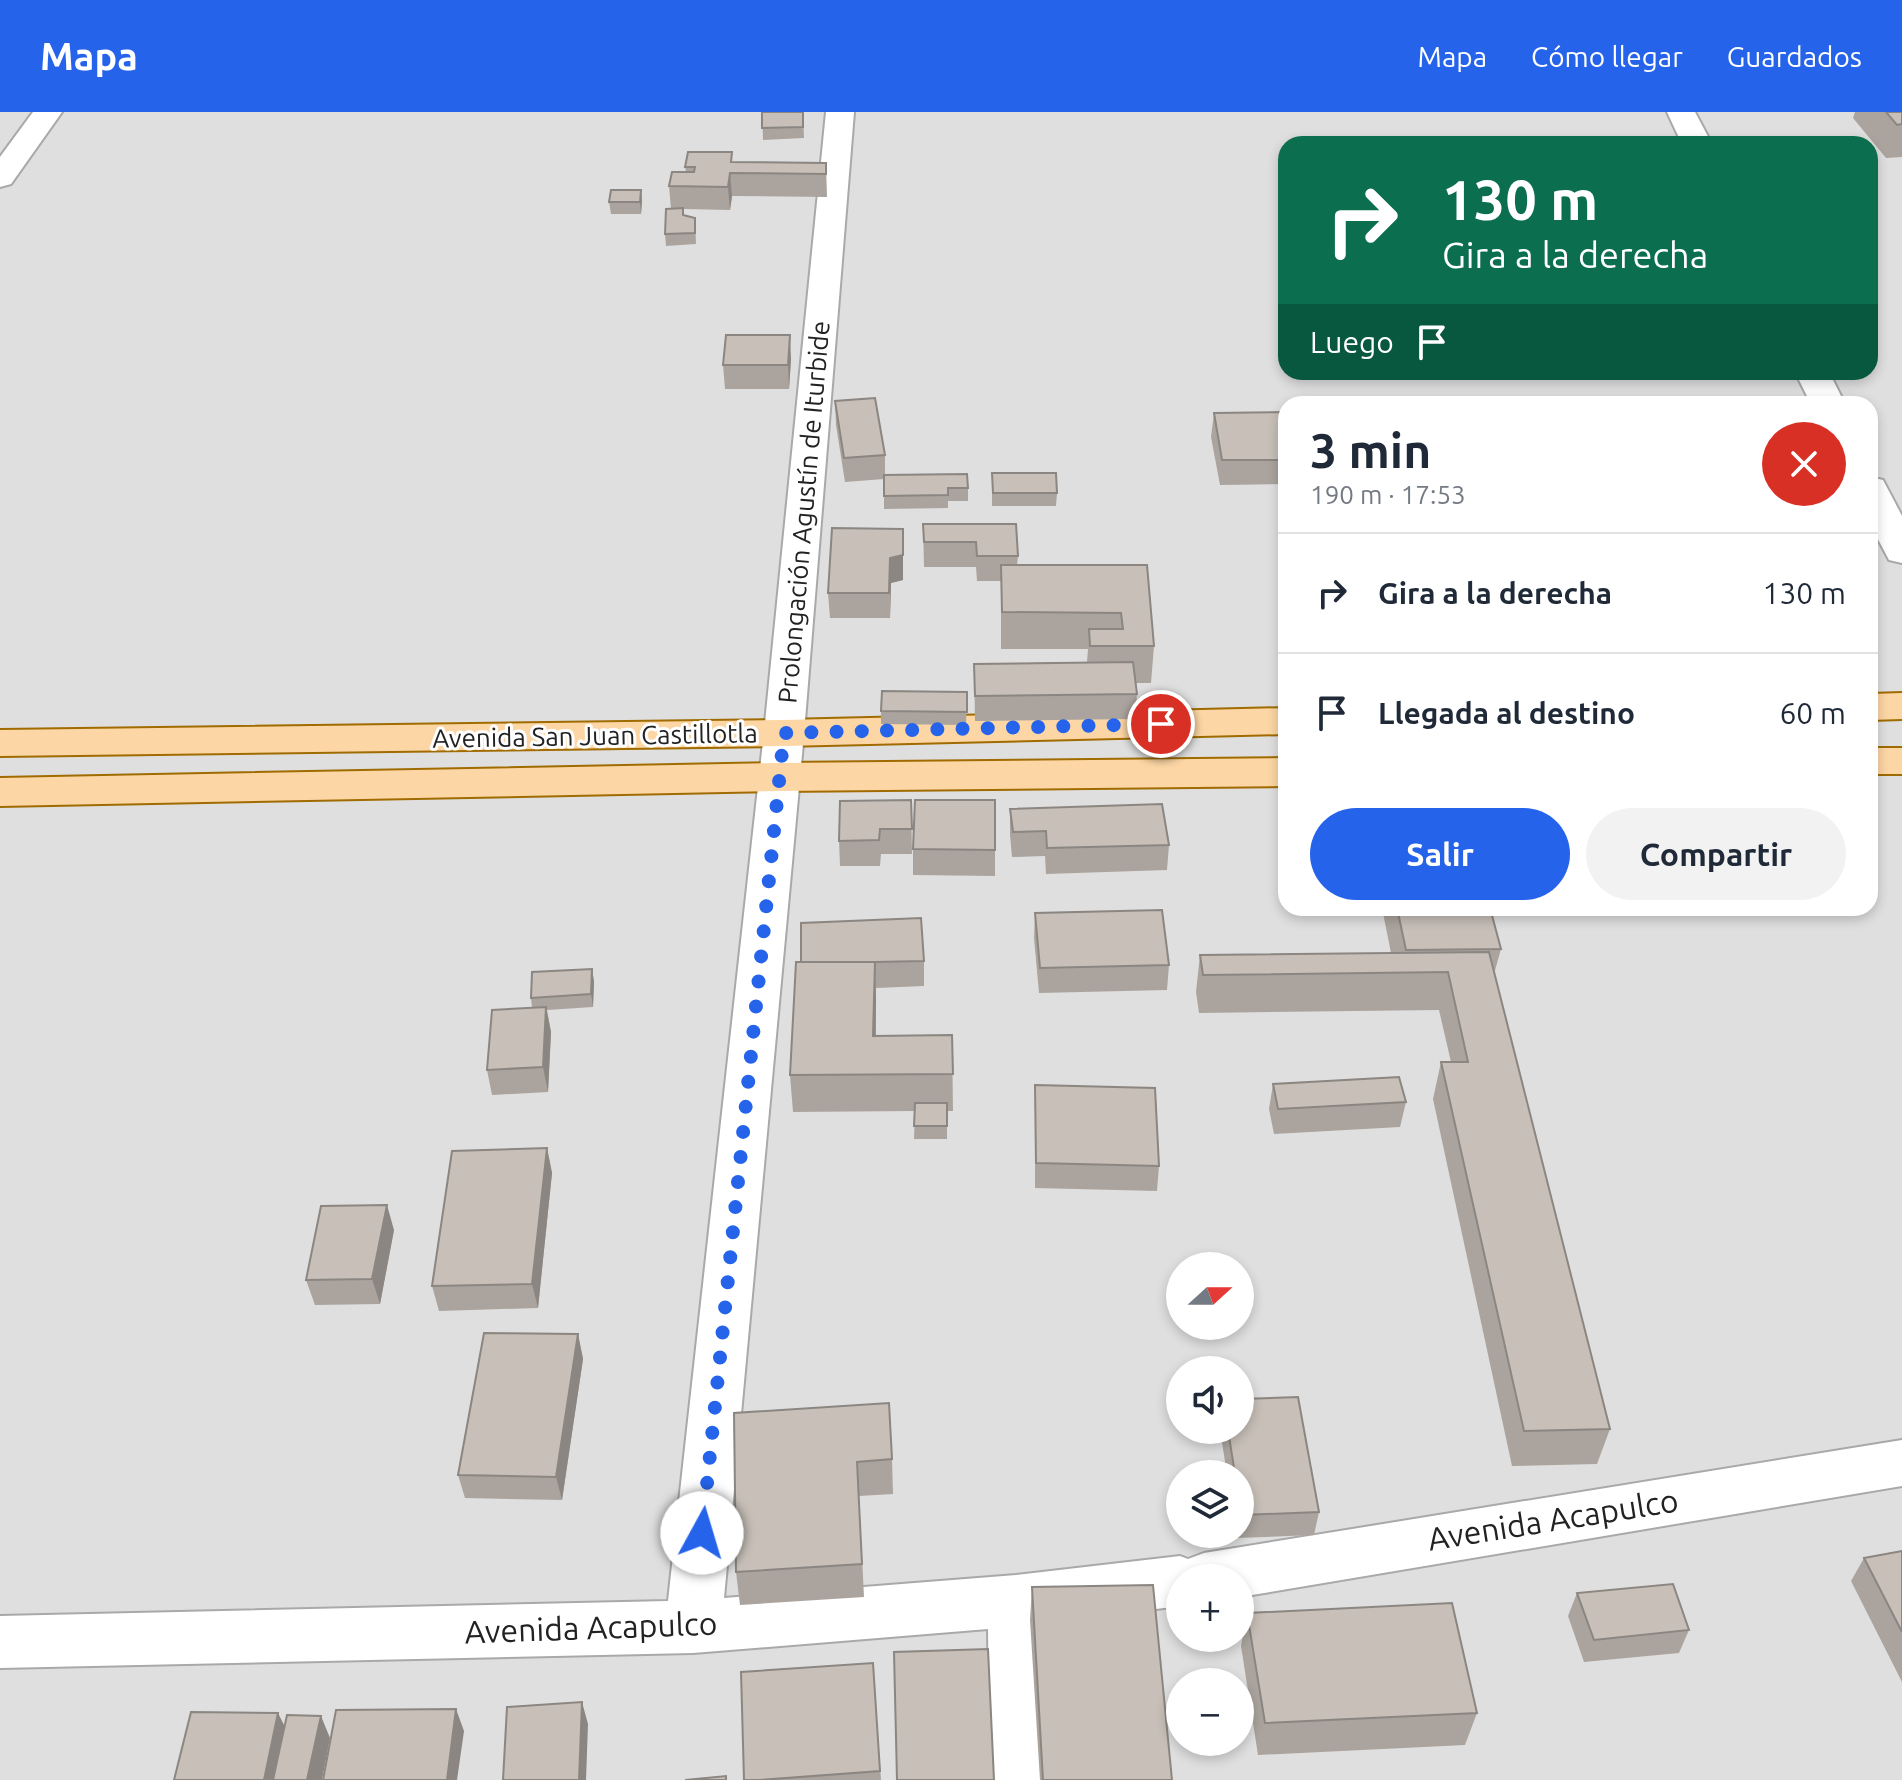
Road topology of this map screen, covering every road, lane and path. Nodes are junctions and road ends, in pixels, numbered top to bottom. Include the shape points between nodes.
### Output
1 (48, 112) edge
2 (840, 112) edge
3 (1681, 112) edge
4 (1693, 136) edge
5 (0, 178) edge
6 (1878, 504) edge
7 (1902, 552) edge
8 (1902, 706) edge
9 (1878, 707) edge
10 (1278, 722) edge
11 (0, 743) edge
12 (782, 755) junction
13 (1878, 761) edge
14 (1902, 761) edge
15 (1278, 772) edge
16 (0, 792) edge
17 (1902, 1463) edge
18 (1254, 1570) edge
19 (1166, 1583) edge
20 (1016, 1601) junction
21 (693, 1627) junction
22 (0, 1642) edge
23 (1020, 1780) edge

1 - 5 street
2 - 12 street, Prolongación Agustín de Iturbide
3 - 4 street
6 - 7 street
8 - 9 main road
10 - 12 main road, Avenida San Juan Castillotla
11 - 12 main road, Avenida San Juan Castillotla
12 - 15 main road, Avenida San Juan Castillotla
12 - 16 main road, Avenida San Juan Castillotla
12 - 21 street, Prolongación Agustín de Iturbide
13 - 14 main road
17 - 18 street, Avenida Acapulco
19 - 20 street, Avenida Acapulco
20 - 21 street, Avenida Acapulco
20 - 23 street
21 - 22 street, Avenida Acapulco

